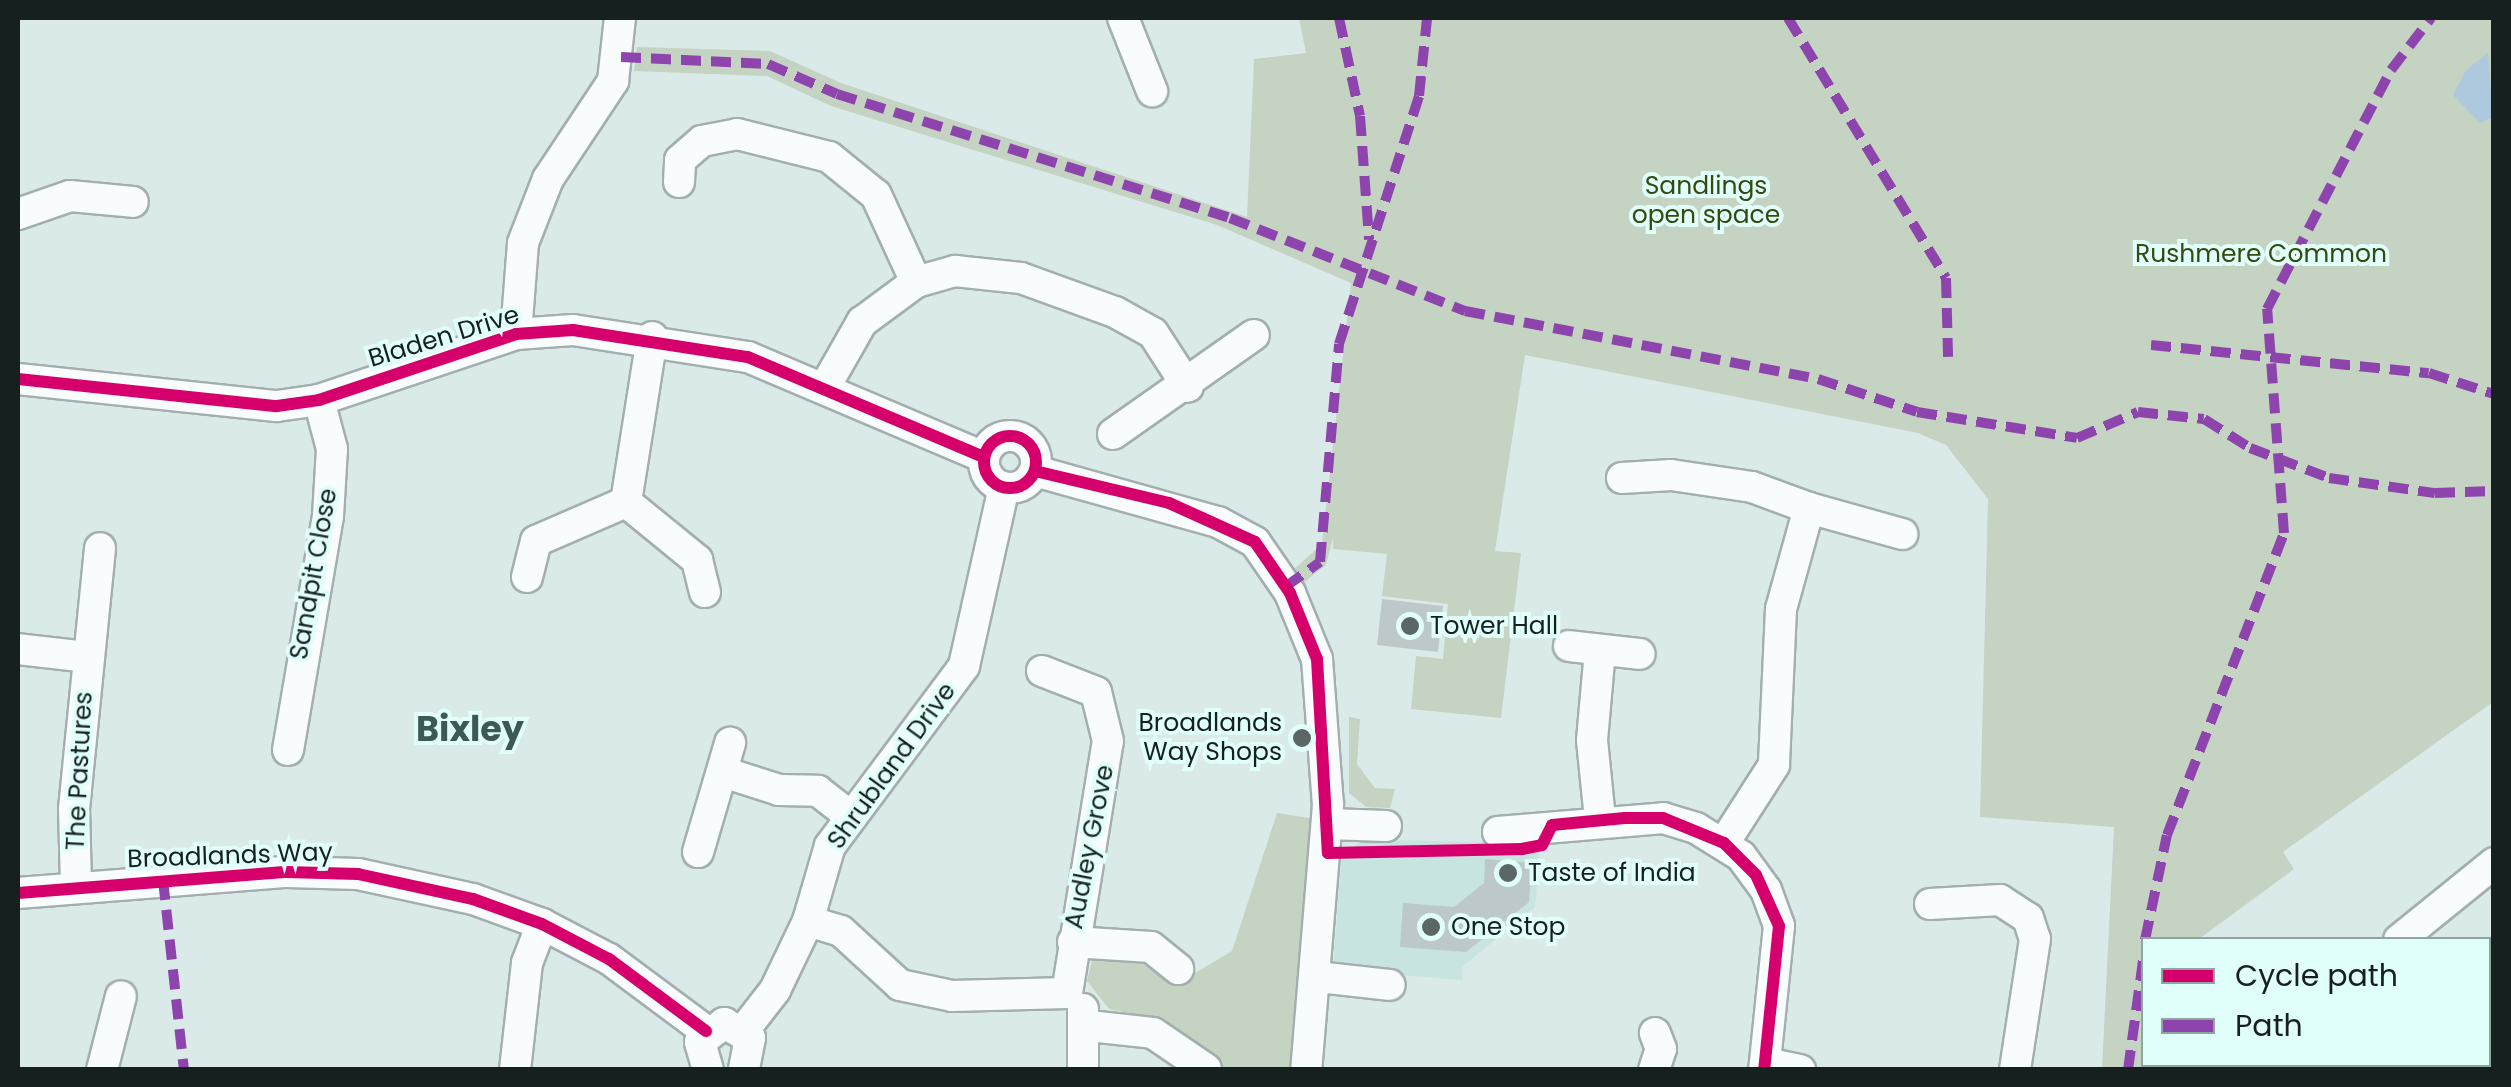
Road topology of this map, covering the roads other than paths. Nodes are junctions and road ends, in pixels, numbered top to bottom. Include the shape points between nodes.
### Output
1 (620, 18) edge
2 (1123, 18) edge
3 (1152, 91) dead end
4 (679, 182) dead end
5 (133, 202) dead end
6 (18, 214) edge
7 (916, 282) junction
8 (516, 334) junction
9 (1254, 334) dead end
10 (652, 337) junction
11 (18, 379) edge
12 (826, 385) junction
13 (1188, 387) junction
14 (318, 400) junction
15 (1113, 434) dead end
16 (984, 457) junction
17 (1034, 471) junction
18 (1622, 478) dead end
19 (1004, 487) junction
20 (626, 502) junction
21 (1809, 508) junction
22 (1884, 522) dead end
23 (100, 548) dead end
24 (527, 576) dead end
25 (705, 592) dead end
26 (1569, 646) dead end
27 (18, 649) edge
28 (1600, 650) junction
29 (1640, 654) dead end
30 (87, 657) junction
31 (1042, 671) dead end
32 (288, 750) dead end
33 (850, 816) junction
34 (1600, 819) junction
35 (1328, 824) junction
36 (1386, 826) dead end
37 (1498, 832) dead end
38 (1724, 843) junction
39 (698, 852) dead end
40 (2494, 863) edge
41 (76, 885) junction
42 (18, 893) edge
43 (1924, 902) dead end
44 (808, 921) junction
45 (542, 924) junction
46 (2403, 937) edge
47 (1072, 942) junction
48 (1178, 969) dead end
49 (1318, 976) junction
50 (1390, 985) dead end
51 (1067, 993) junction
52 (121, 996) dead end
53 (1089, 1026) junction
54 (744, 1030) junction
55 (706, 1031) junction
56 (1765, 1066) edge
57 (1206, 1068) edge
58 (747, 1069) edge
59 (102, 1070) edge
60 (515, 1070) edge
61 (708, 1070) edge
62 (1083, 1070) edge
63 (1306, 1070) edge
64 (1800, 1070) edge
65 (2015, 1070) edge

1 - 8 street via 613,81 548,178 524,243
2 - 3 street
4 - 7 street via 680,160 702,141 736,134 830,156 876,195
5 - 6 street via 70,196
7 - 12 street via 862,322
7 - 13 street via 955,271 1022,278 1115,312 1153,333
8 - 10 street, Bladen Drive
8 - 14 street, Bladen Drive
9 - 13 street
10 - 12 street, Bladen Drive
10 - 20 street
11 - 14 street, Bladen Drive via 222,404
12 - 16 street, Bladen Drive
13 - 15 street
14 - 32 street, Sandpit Close via 332,449 328,516
16 - 17 street via 995,440 1021,438 1033,450
16 - 19 street via 987,475
17 - 19 street via 1020,486
17 - 35 street via 1169,503 1255,542 1290,593 1317,659
18 - 21 street via 1671,475 1752,487
19 - 33 street, Shrubland Drive via 964,666
20 - 24 street via 536,541
20 - 25 street via 697,560
21 - 22 street
21 - 38 street via 1780,609 1774,765
23 - 30 street, The Pastures
26 - 28 street
27 - 30 street, The Pastures
28 - 29 street
28 - 34 street via 1592,740
30 - 41 street, The Pastures
31 - 47 street, Audley Grove via 1084,682 1105,706 1108,772
33 - 39 street via 818,791 778,790 726,758
33 - 44 street, Shrubland Drive via 814,886
34 - 37 street
34 - 38 street via 1664,818
35 - 36 street
35 - 49 street
38 - 56 street via 1756,875 1779,926
40 - 46 street
41 - 42 street, Broadlands Way
41 - 45 street, Broadlands Way via 358,874 472,899
43 - 65 street via 2000,900 2028,918 2035,939
44 - 51 street via 842,931 900,985 952,996
44 - 54 street, Shrubland Drive via 774,990
45 - 55 street, Broadlands Way via 609,959
45 - 60 street via 527,963
47 - 48 street, Audley Grove via 1150,947
47 - 51 street, Audley Grove
49 - 50 street
49 - 63 street
51 - 53 street
52 - 59 street
53 - 57 street via 1152,1033
53 - 62 street
54 - 55 street via 724,1023
54 - 58 street via 752,1048
55 - 61 street via 699,1052
56 - 64 street

